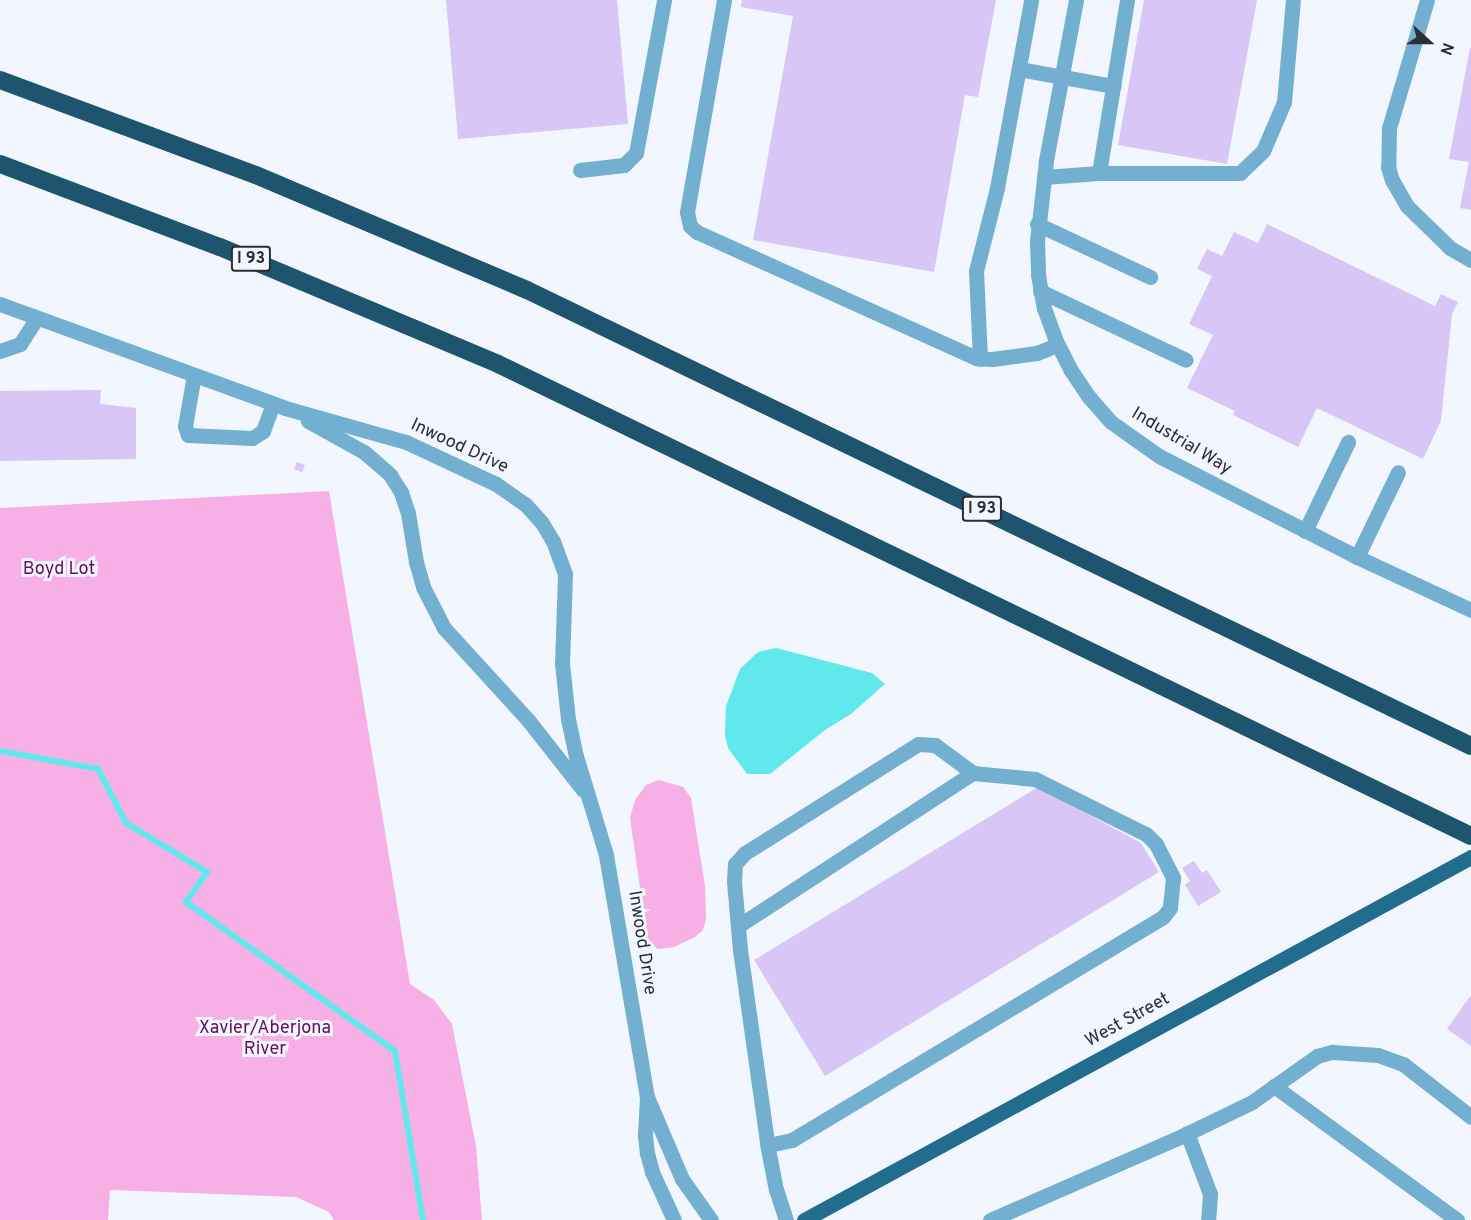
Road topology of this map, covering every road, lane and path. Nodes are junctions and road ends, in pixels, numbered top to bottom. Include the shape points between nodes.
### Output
1 (664, 0) edge
2 (724, 0) edge
3 (1031, 0) edge
4 (1076, 0) edge
5 (1128, 0) edge
6 (1293, 0) edge
7 (1427, 0) edge
8 (1019, 69) junction
9 (1062, 76) junction
10 (0, 80) edge
11 (1113, 86) junction
12 (0, 164) edge
13 (580, 170) dead end
14 (1099, 173) junction
15 (1044, 177) junction
16 (1037, 224) junction
17 (1471, 261) edge
18 (1150, 277) dead end
19 (1041, 291) junction
20 (0, 304) edge
21 (37, 318) junction
22 (1057, 345) junction
23 (0, 351) edge
24 (980, 358) junction
25 (1186, 360) dead end
26 (194, 375) junction
27 (279, 406) junction
28 (1348, 442) dead end
29 (1398, 472) dead end
30 (1305, 531) junction
31 (1357, 556) junction
32 (1471, 610) edge
33 (1471, 746) edge
34 (973, 773) junction
35 (589, 797) junction
36 (1471, 836) edge
37 (1471, 857) edge
38 (738, 926) junction
39 (1274, 1086) junction
40 (647, 1097) junction
41 (1471, 1117) edge
42 (1187, 1133) junction
43 (768, 1145) junction
44 (1000, 1218) edge
45 (674, 1220) edge
46 (711, 1220) edge
47 (786, 1220) edge
48 (804, 1220) edge
49 (1208, 1220) edge
50 (1457, 1220) edge

1 - 13 street via 636,153 624,165
2 - 24 street via 687,212 690,226
3 - 8 street
4 - 9 street, Industrial Way
5 - 11 street
6 - 14 street via 1284,102 1263,151 1240,173
7 - 17 street via 1389,128 1388,167 1407,206 1450,248
8 - 9 street
8 - 24 street via 997,188 976,271
9 - 11 street
9 - 15 street, Industrial Way
10 - 33 highway, I 93 via 256,175 537,295
11 - 14 street
12 - 36 highway, I 93 via 230,251 498,364
14 - 15 street
15 - 16 street, Industrial Way
16 - 18 street
16 - 19 street, Industrial Way via 1036,258
19 - 22 street, Industrial Way
19 - 25 street
20 - 21 street, Inwood Drive
21 - 23 street via 20,344
21 - 26 street, Inwood Drive
22 - 24 street via 1037,352
22 - 30 street, Industrial Way via 1089,397 1124,433 1200,478
26 - 27 street, Inwood Drive
26 - 27 street via 185,426 188,435 252,438 263,431
27 - 35 street, Inwood Drive via 359,448 390,475 408,513 423,587 444,628 528,720
27 - 35 street, Inwood Drive via 406,442 485,478 537,516 553,541 565,574 563,681 576,756
28 - 30 street
29 - 31 street
30 - 31 street, Industrial Way
31 - 32 street, Industrial Way
34 - 38 street
34 - 38 street via 935,745 918,744 745,853 734,869
34 - 43 street via 1035,779 1150,838 1172,875 1168,913 792,1140
35 - 40 street, Inwood Drive via 606,855
37 - 48 main road, West Street
38 - 43 street
39 - 41 street via 1317,1056 1363,1052 1403,1064
39 - 42 street via 1252,1102
39 - 50 street
40 - 45 street, Inwood Drive via 647,1153
40 - 46 street, Inwood Drive via 682,1179
42 - 44 street
42 - 49 street via 1210,1194
43 - 47 street

